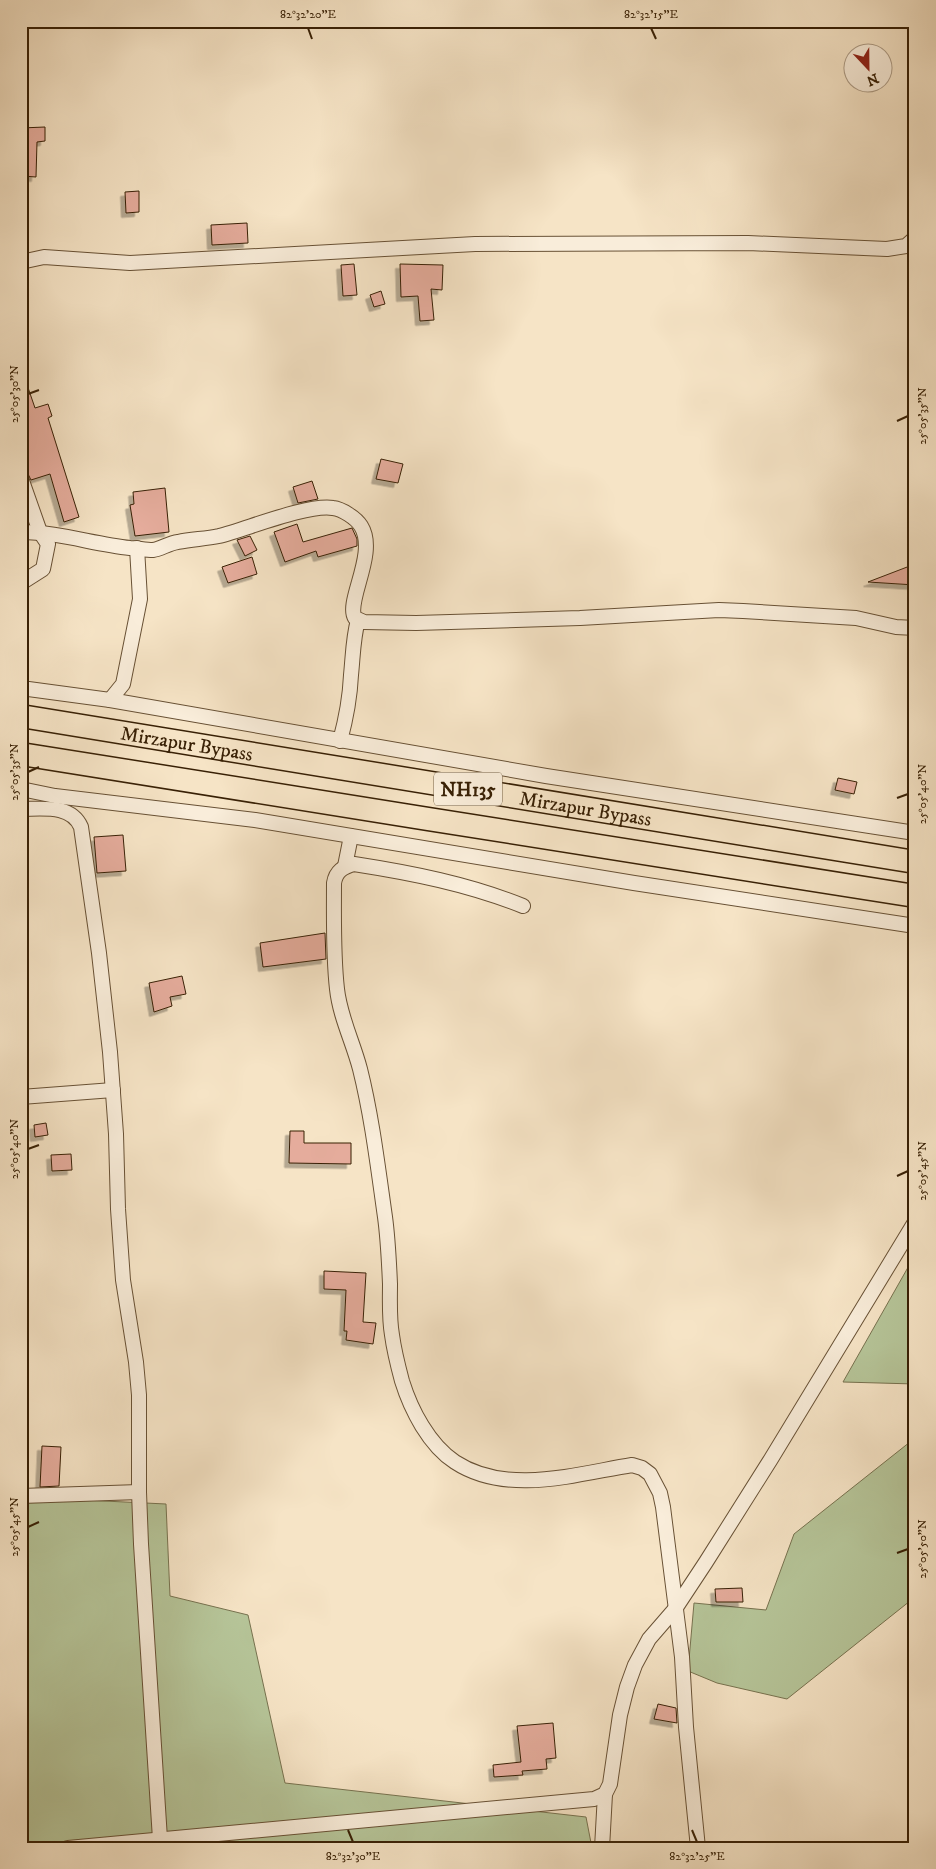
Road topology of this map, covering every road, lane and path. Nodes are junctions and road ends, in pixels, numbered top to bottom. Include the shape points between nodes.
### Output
1 (912, 245) edge
2 (21, 262) edge
3 (21, 478) edge
4 (21, 532) edge
5 (40, 532) junction
6 (137, 548) junction
7 (21, 583) edge
8 (358, 620) junction
9 (915, 628) edge
10 (21, 688) edge
11 (110, 700) junction
12 (21, 716) edge
13 (340, 740) junction
14 (21, 754) edge
15 (21, 789) edge
16 (21, 809) edge
17 (915, 833) edge
18 (351, 836) junction
19 (915, 862) edge
20 (345, 866) junction
21 (915, 896) edge
22 (523, 906) dead end
23 (915, 926) edge
24 (113, 1090) junction
25 (21, 1097) edge
26 (915, 1222) edge
27 (139, 1492) junction
28 (21, 1496) edge
29 (674, 1609) junction
30 (606, 1794) junction
31 (160, 1839) junction
32 (130, 1845) edge
33 (68, 1848) edge
34 (602, 1848) edge
35 (698, 1848) edge

1 - 2 street via 887,249 748,243 475,244 130,263 44,257
3 - 5 street
4 - 5 street
5 - 6 street via 109,546
5 - 7 street via 48,544 43,569
6 - 8 street via 153,550 307,511 334,508 356,520 367,546 352,610
6 - 11 street via 140,599 122,684
8 - 9 street via 416,623 719,610 856,618
8 - 13 street via 345,725
10 - 11 street
11 - 13 street
12 - 19 highway, Mirzapur Bypass / NH135
13 - 17 street via 546,776
14 - 21 highway, NH135
15 - 18 street
16 - 24 street via 62,810 76,817 81,827 99,954
18 - 20 street
18 - 23 street via 634,884
20 - 22 street via 354,864 411,873 469,886
20 - 29 street via 335,875 334,883 337,991 368,1105 389,1252 391,1334 410,1402 440,1451 470,1471 492,1477 545,1480 632,1465 650,1474 663,1507
24 - 25 street
24 - 27 street via 123,1280 136,1362
26 - 29 street via 771,1459
27 - 28 street
27 - 31 street
29 - 30 street via 649,1639 627,1687
29 - 35 street via 682,1657
30 - 31 street via 594,1799
30 - 34 street
31 - 32 street
32 - 33 street

